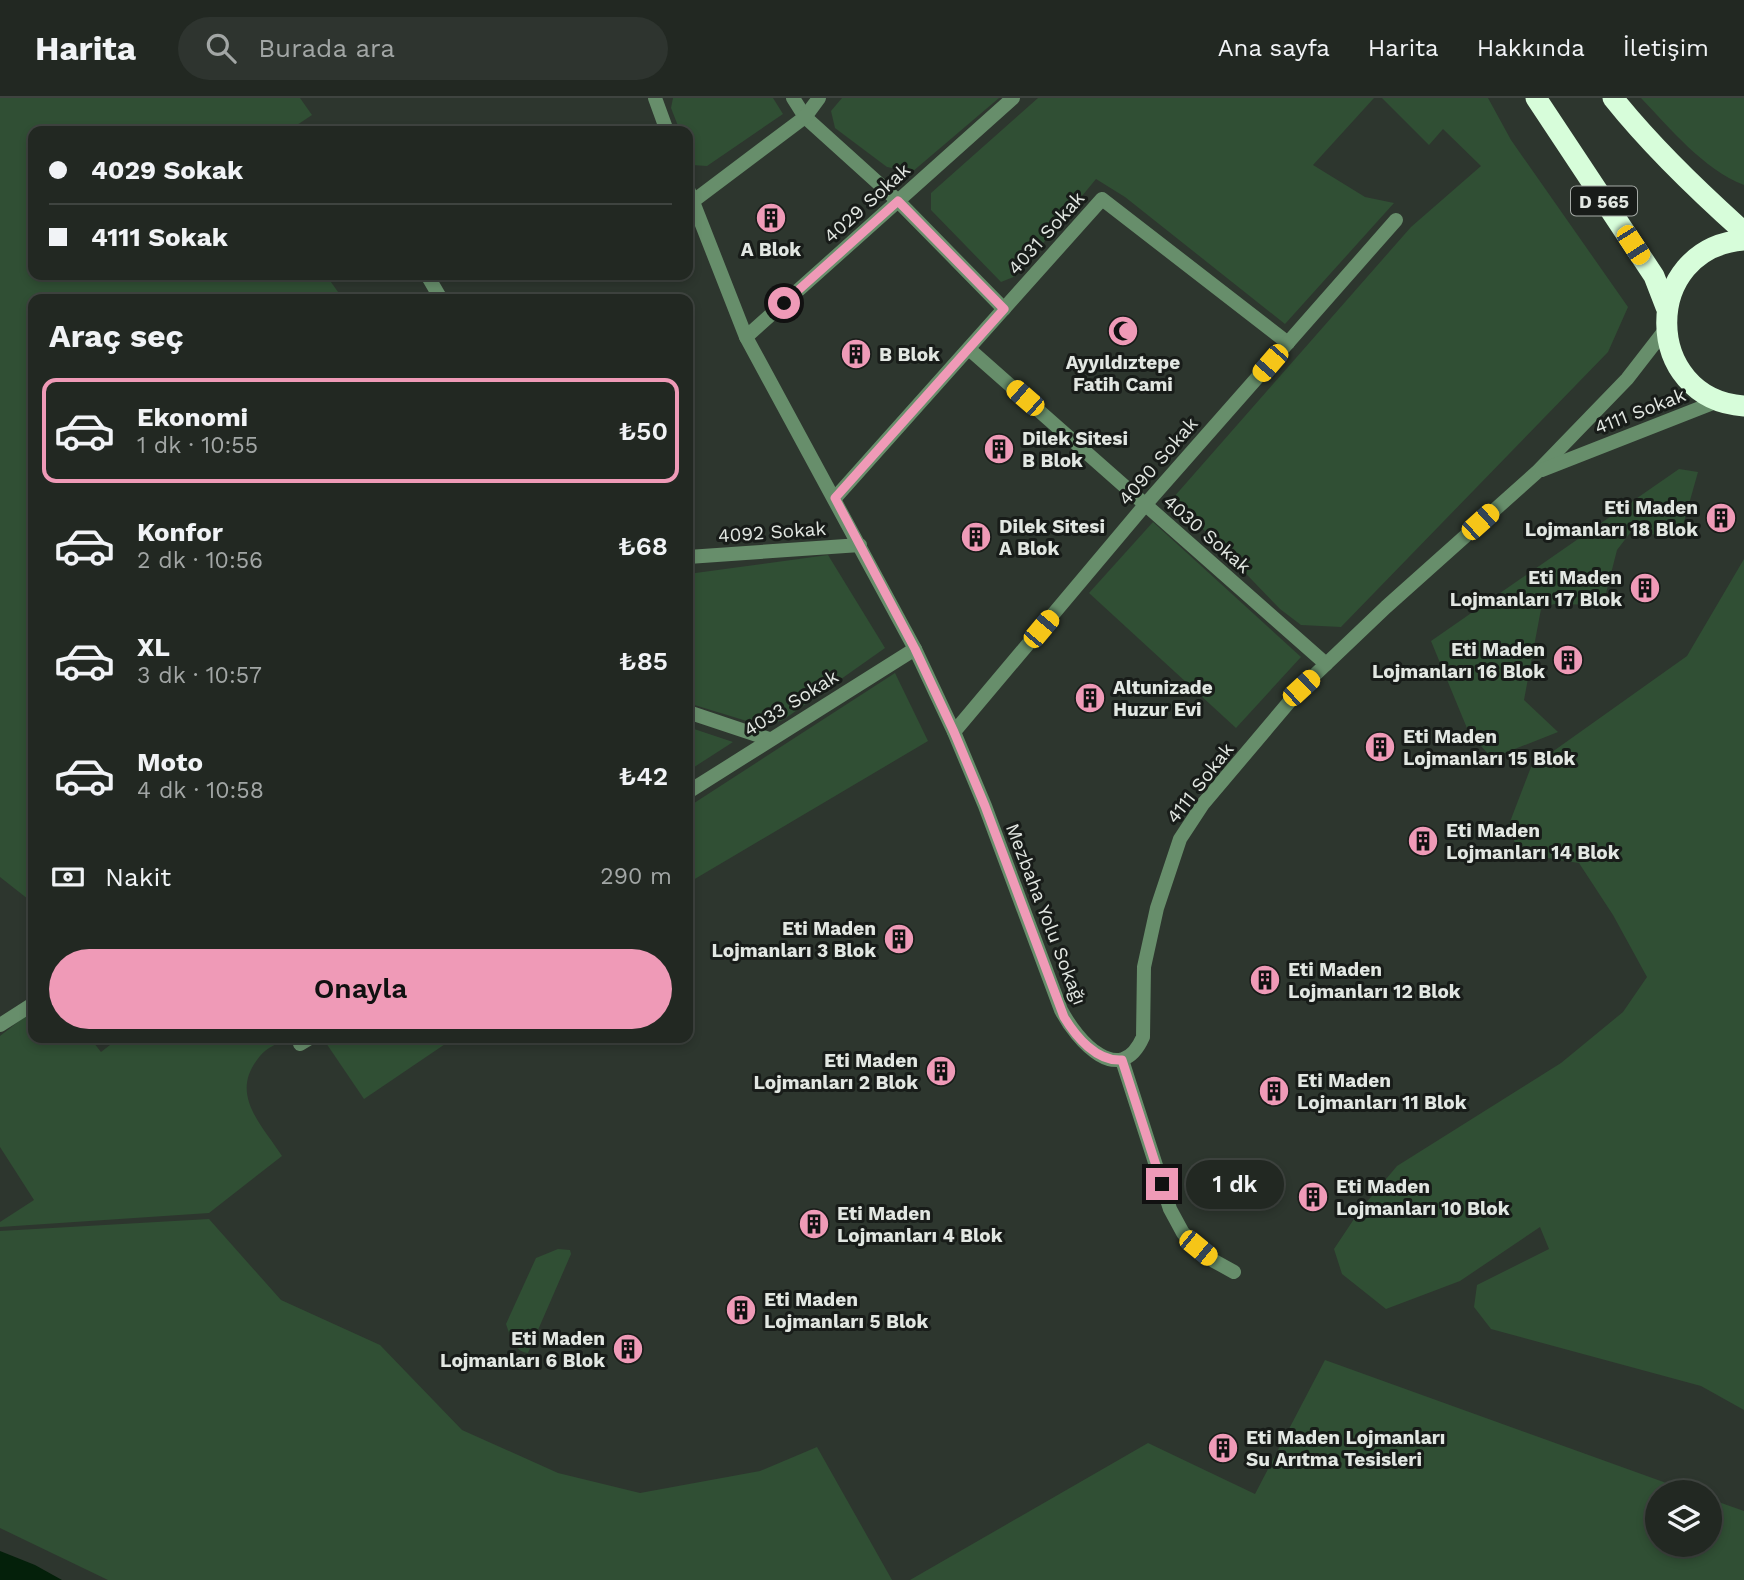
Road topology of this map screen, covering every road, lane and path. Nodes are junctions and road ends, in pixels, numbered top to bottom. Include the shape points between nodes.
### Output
1 (655, 98) edge
2 (793, 98) edge
3 (820, 98) edge
4 (1013, 98) edge
5 (1536, 98) edge
6 (1614, 98) edge
7 (805, 117) junction
8 (665, 126) edge
9 (693, 194) edge
10 (898, 201) junction
11 (693, 204) edge
12 (1396, 220) dead end
13 (1744, 232) edge
14 (1744, 240) edge
15 (1666, 307) junction
16 (1004, 309) junction
17 (1665, 330) junction
18 (746, 337) junction
19 (1288, 343) junction
20 (969, 349) junction
21 (1718, 401) junction
22 (1744, 406) edge
23 (1537, 472) junction
24 (835, 498) junction
25 (1145, 505) junction
26 (860, 545) junction
27 (693, 557) edge
28 (915, 649) junction
29 (1326, 664) junction
30 (693, 714) edge
31 (954, 732) junction
32 (769, 739) junction
33 (693, 789) edge
34 (28, 1007) edge
35 (0, 1026) edge
36 (1122, 1060) junction
37 (1234, 1272) dead end

1 - 8 street
2 - 7 street
3 - 7 street
4 - 10 street, 4029 Sokak
5 - 15 highway, D 565 via 1654,276
6 - 13 highway via 1637,129
7 - 9 street
7 - 10 street
10 - 16 street
10 - 18 street, 4029 Sokak
11 - 18 street, Mezbaha Yolu Sokağı
12 - 19 street, 4090 Sokak
14 - 15 highway via 1713,247 1697,257 1678,280
15 - 17 highway, D 565
16 - 19 street, 4031 Sokak via 1102,199
16 - 20 street, 4031 Sokak
17 - 21 highway, D 565 via 1682,373
17 - 23 street, 4111 Sokak via 1628,379
18 - 24 street, Mezbaha Yolu Sokağı
19 - 25 street, 4090 Sokak
20 - 24 street, 4031 Sokak
20 - 25 street, 4030 Sokak
21 - 22 highway, D 565
21 - 23 street, 4111 Sokak
23 - 29 street, 4111 Sokak
24 - 26 street, Mezbaha Yolu Sokağı
25 - 29 street, 4030 Sokak
25 - 31 street, 4090 Sokak
26 - 27 street, 4092 Sokak
26 - 28 street, Mezbaha Yolu Sokağı
28 - 31 street, Mezbaha Yolu Sokağı
28 - 32 street, 4033 Sokak
29 - 36 street, 4111 Sokak via 1203,804 1180,839 1144,967 1143,1037 1139,1047
30 - 32 street
31 - 36 street, Mezbaha Yolu Sokağı via 1064,1017 1089,1047 1113,1061
32 - 33 street, 4033 Sokak
34 - 35 street
36 - 37 street via 1170,1209 1183,1233

